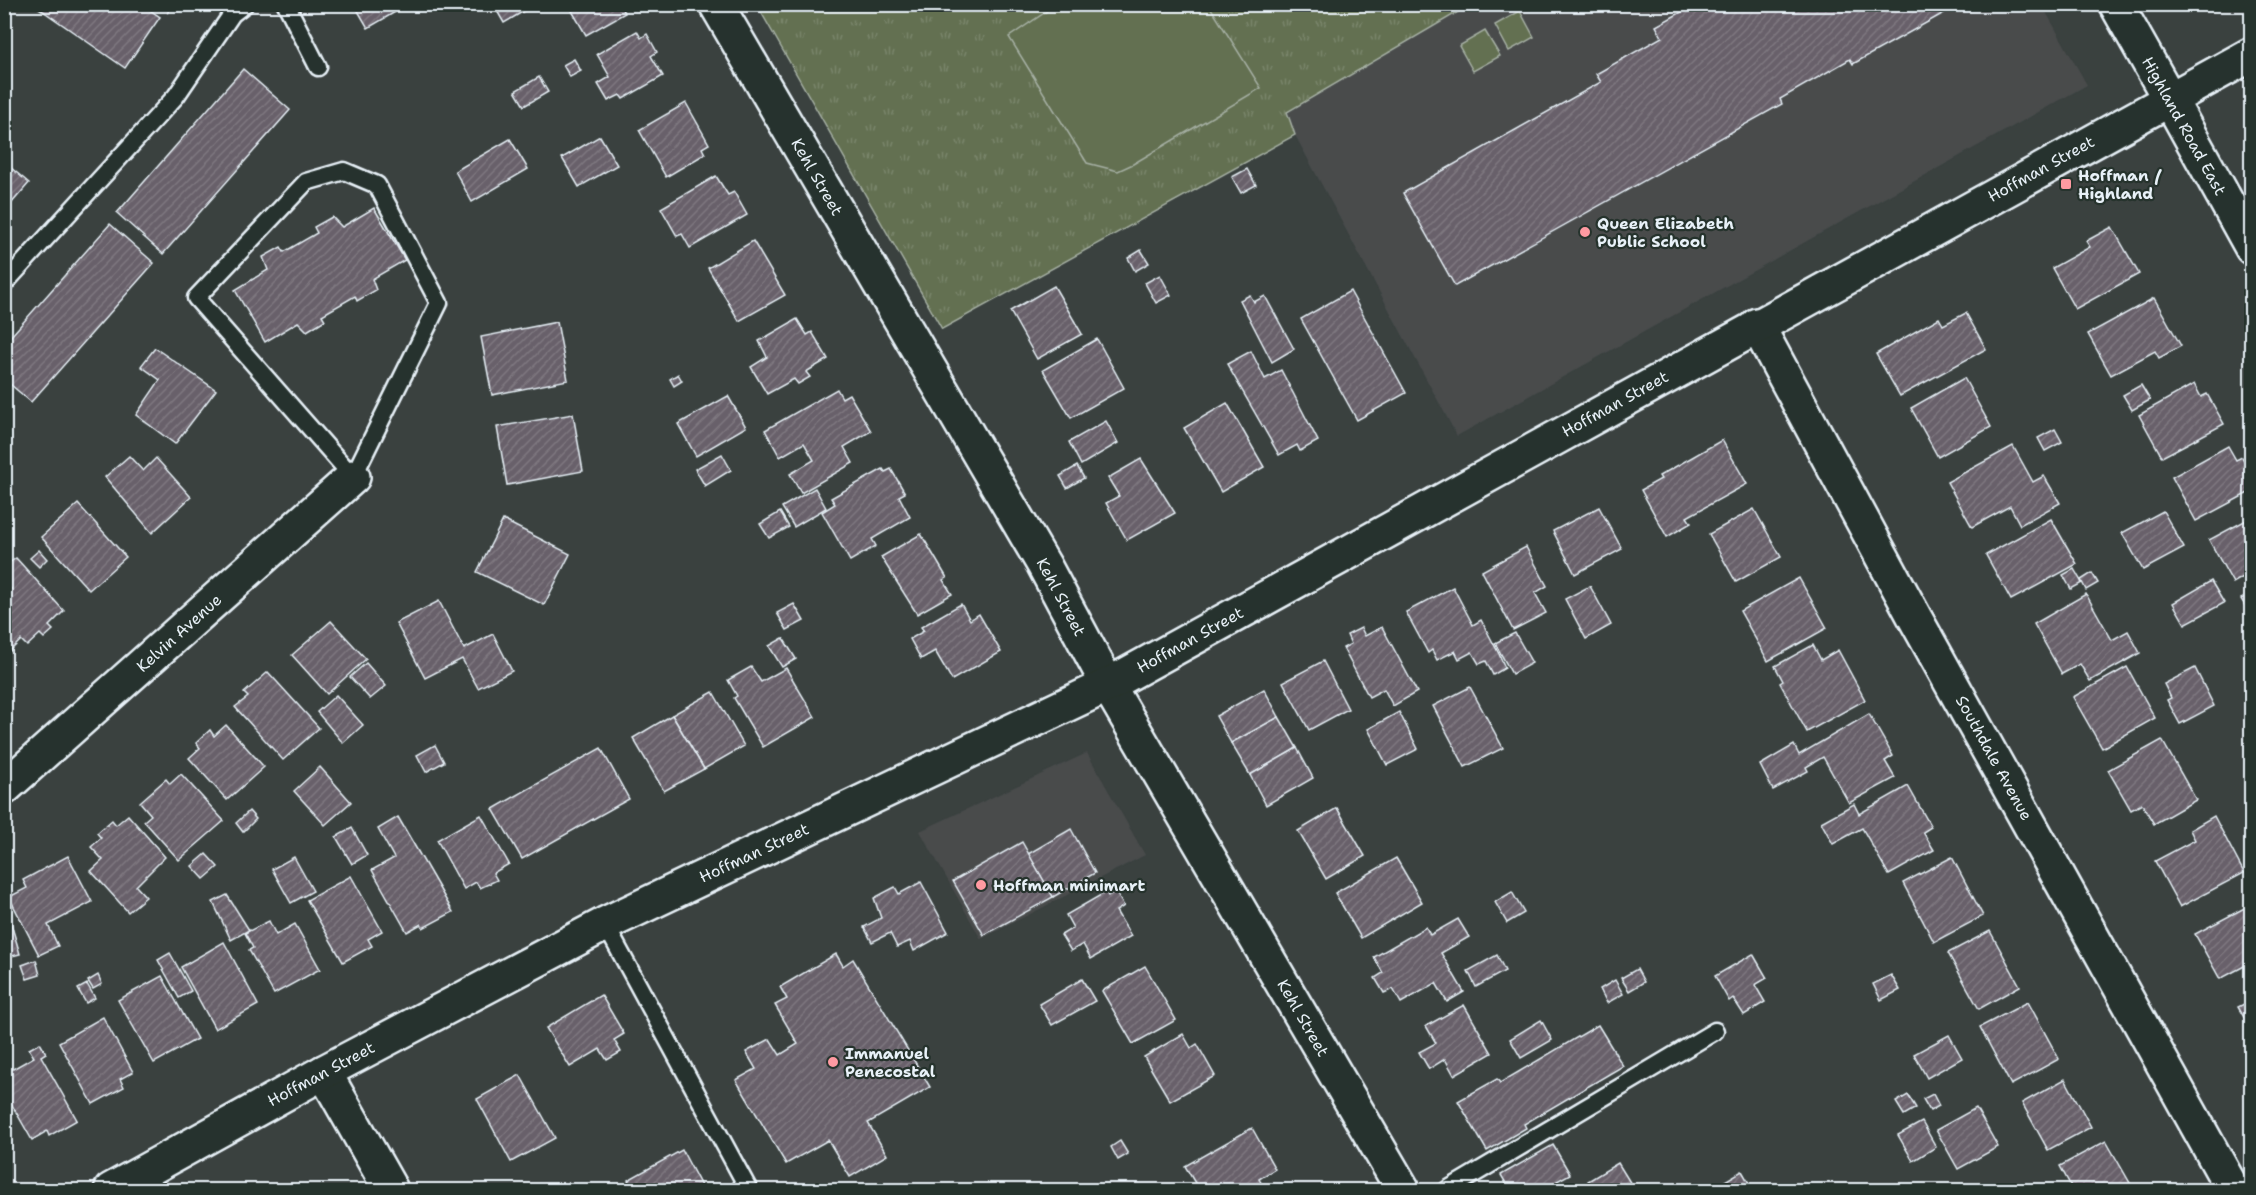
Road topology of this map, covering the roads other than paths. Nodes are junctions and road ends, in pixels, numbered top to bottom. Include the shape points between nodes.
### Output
1 (245, 4) edge
2 (286, 4) edge
3 (716, 4) edge
4 (2116, 4) edge
5 (2252, 54) edge
6 (318, 68) dead end
7 (2169, 98) junction
8 (2252, 248) edge
9 (4, 284) edge
10 (1757, 325) junction
11 (353, 477) junction
12 (1108, 686) junction
13 (4, 788) edge
14 (605, 924) junction
15 (1715, 1031) dead end
16 (324, 1072) junction
17 (111, 1191) edge
18 (391, 1191) edge
19 (749, 1191) edge
20 (1403, 1191) edge
21 (1447, 1191) edge
22 (2233, 1191) edge

1 - 9 lane via 232,14 176,96
2 - 6 lane
3 - 12 street, Kehl Street via 1044,565
4 - 7 street, Highland Road East
5 - 7 street, Hoffman Street
7 - 8 street, Highland Road East
7 - 10 street, Hoffman Street
10 - 12 street, Hoffman Street
10 - 22 street, Southdale Avenue
11 - 11 lane via 439,303 376,185 344,171 306,182 196,298
11 - 13 street, Kelvin Avenue
12 - 14 street, Hoffman Street
12 - 20 street, Kehl Street
14 - 16 street, Hoffman Street
14 - 19 lane
15 - 21 lane
16 - 17 street, Hoffman Street
16 - 18 street

